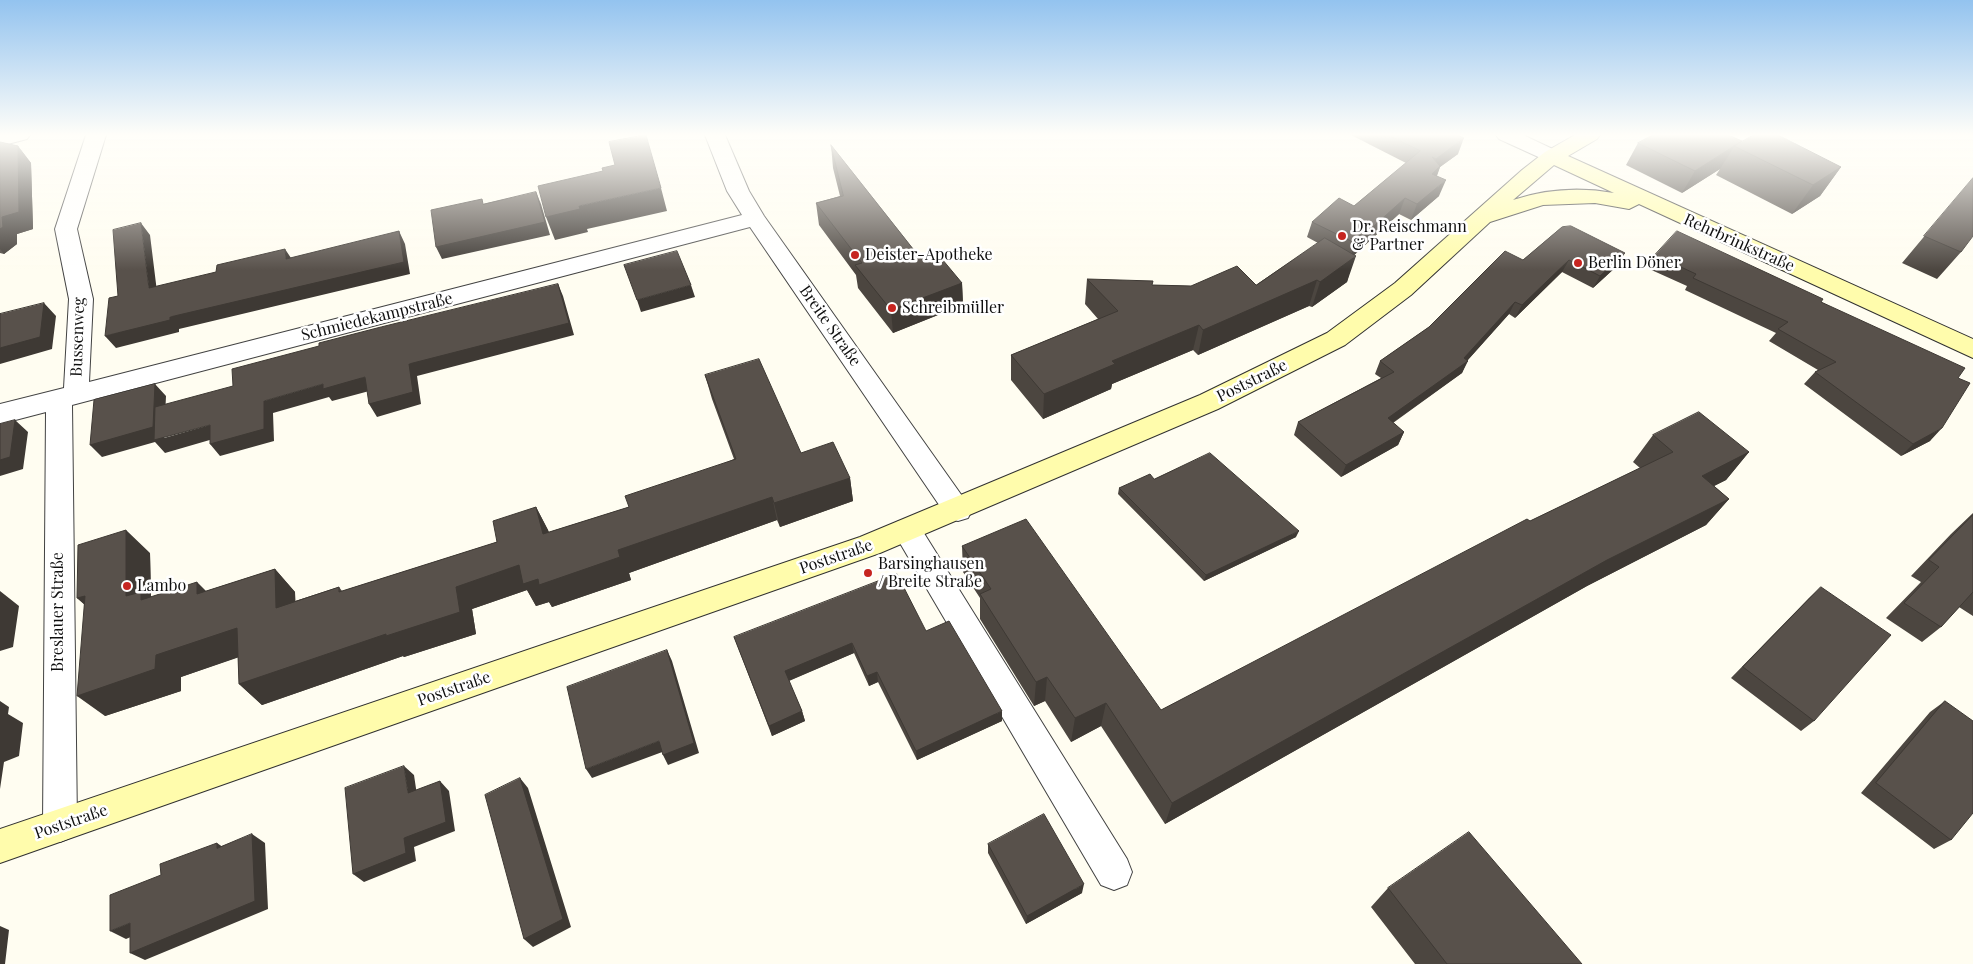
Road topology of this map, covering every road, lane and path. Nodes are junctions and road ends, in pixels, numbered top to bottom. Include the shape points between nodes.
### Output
1 (82, 180) edge
2 (733, 180) edge
3 (1524, 180) edge
4 (1603, 180) edge
5 (1664, 209) junction
6 (1479, 219) junction
7 (754, 220) junction
8 (1973, 349) edge
9 (67, 397) junction
10 (0, 414) edge
11 (958, 510) junction
12 (907, 530) junction
13 (60, 825) junction
14 (0, 846) edge
15 (1114, 872) dead end

1 - 9 street, Bussenweg via 66,229 81,300
2 - 7 street, Breite Straße
3 - 6 main road, Poststraße
4 - 5 main road, Rehrbrinkstraße
5 - 6 main road via 1595,196 1562,196 1541,198
5 - 8 main road, Rehrbrinkstraße
6 - 11 main road, Poststraße via 1403,289 1336,339 1209,402
7 - 9 street, Schmiedekampstraße
7 - 11 street, Breite Straße
9 - 10 street, Schmiedekampstraße
9 - 13 street, Breslauer Straße
11 - 12 main road, Poststraße
12 - 13 main road, Poststraße
12 - 15 street
13 - 14 main road, Poststraße

